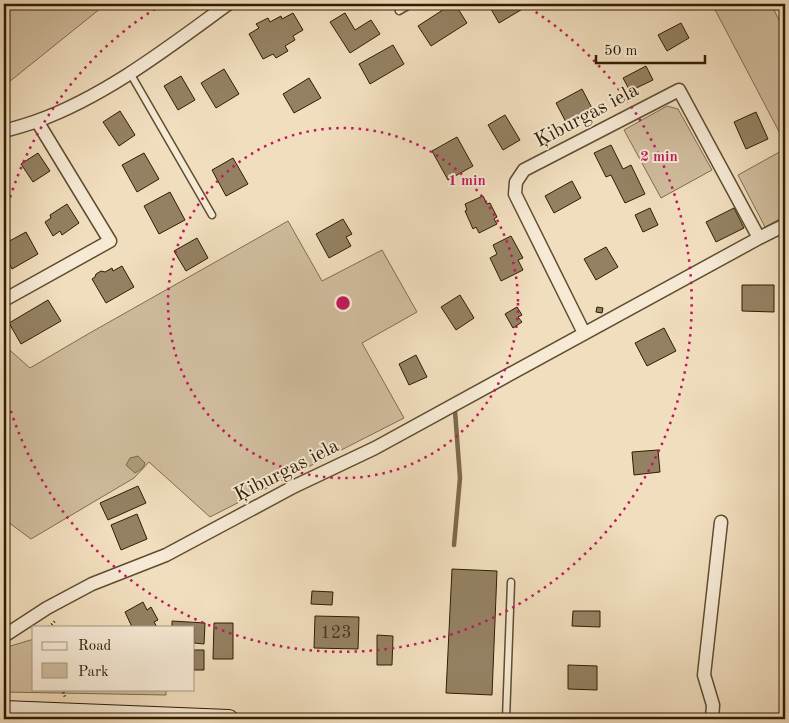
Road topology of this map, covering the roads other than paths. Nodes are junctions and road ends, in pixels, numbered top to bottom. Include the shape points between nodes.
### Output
1 (228, 4) edge
2 (411, 4) edge
3 (399, 11) dead end
4 (130, 73) junction
5 (37, 121) junction
6 (4, 131) edge
7 (212, 215) dead end
8 (785, 225) edge
9 (759, 238) junction
10 (4, 300) edge
11 (584, 333) junction
12 (721, 522) dead end
13 (511, 582) dead end
14 (4, 636) edge
15 (4, 710) edge
16 (229, 719) edge
17 (506, 719) edge
18 (712, 719) edge

1 - 4 street
2 - 3 lane
4 - 5 street
4 - 7 lane
5 - 6 street
5 - 10 street via 110,241
8 - 9 street, Ķiburgas iela
9 - 11 street, Ķiburgas iela
9 - 11 street, Ķiburgas iela via 679,90 524,170 516,182 515,194
11 - 14 street, Ķiburgas iela via 375,448 295,486 166,555 92,584
12 - 18 street via 704,675 713,706
13 - 17 lane
15 - 16 main road

